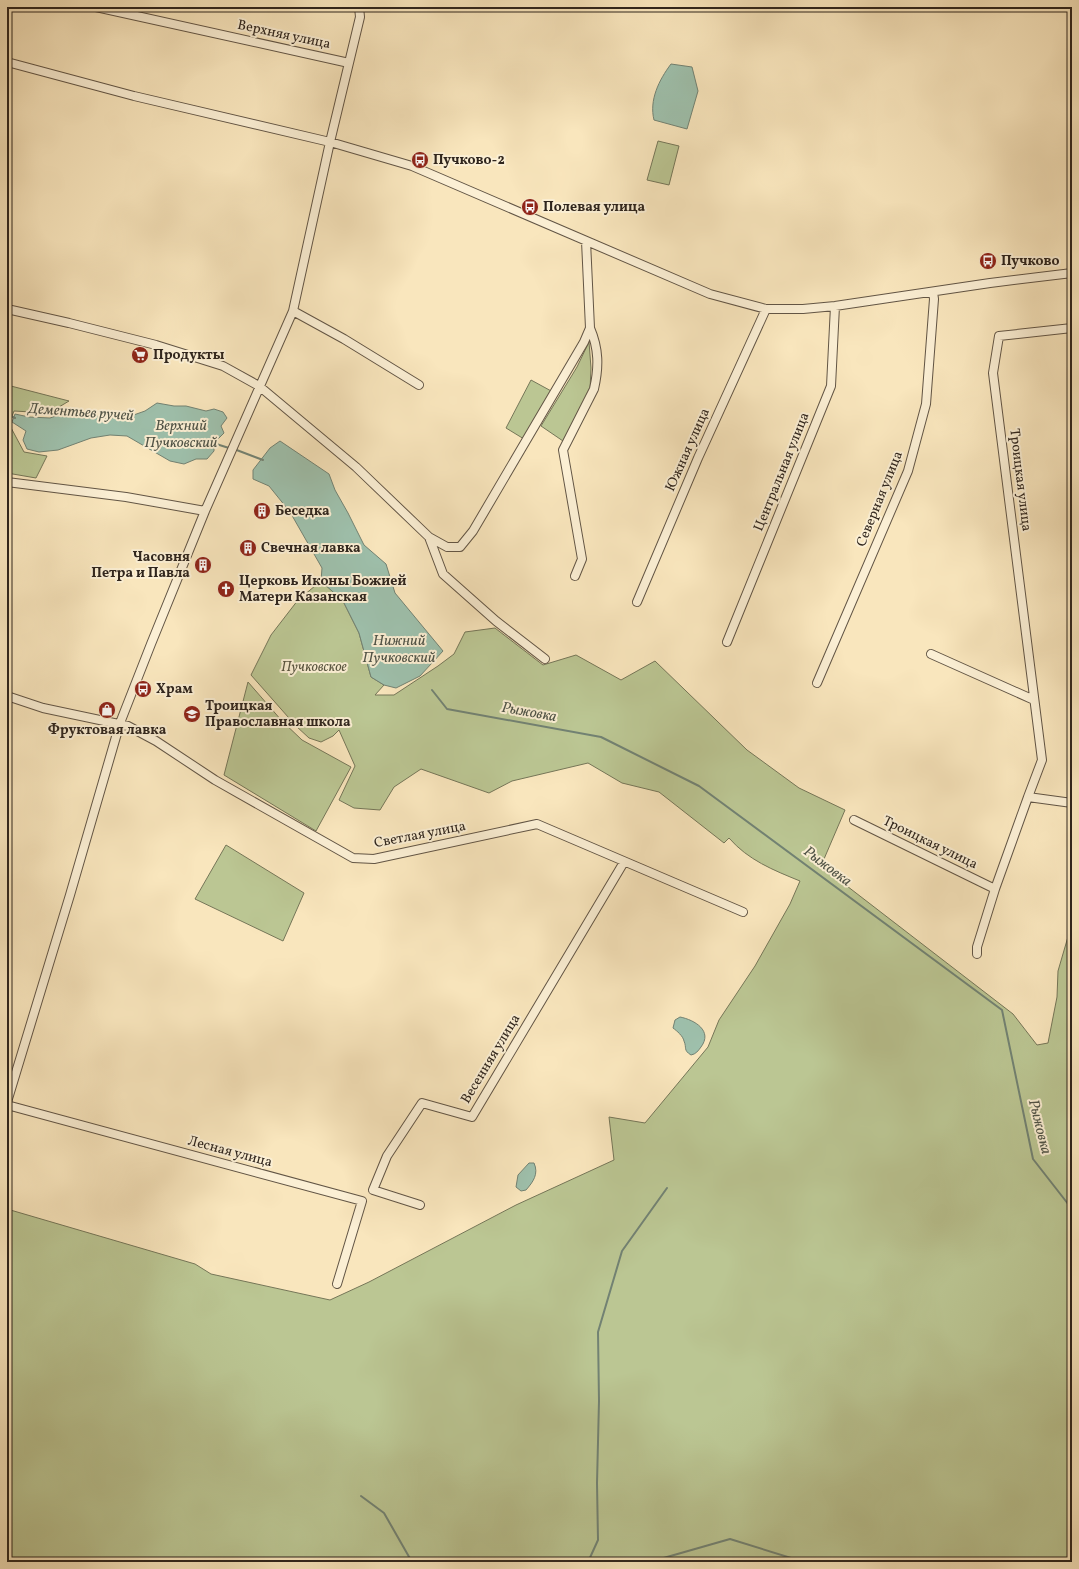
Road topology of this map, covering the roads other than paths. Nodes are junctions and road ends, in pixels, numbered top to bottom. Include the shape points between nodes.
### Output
1 (96, 7) edge
2 (359, 7) edge
3 (7, 62) edge
4 (349, 63) junction
5 (330, 142) junction
6 (586, 241) junction
7 (1071, 274) edge
8 (933, 292) junction
9 (835, 306) junction
10 (7, 309) edge
11 (766, 309) junction
12 (293, 311) junction
13 (590, 328) junction
14 (1072, 328) edge
15 (419, 385) dead end
16 (259, 386) junction
17 (7, 482) edge
18 (205, 511) junction
19 (429, 537) junction
20 (575, 576) dead end
21 (637, 602) dead end
22 (727, 642) dead end
23 (931, 654) dead end
24 (545, 659) dead end
25 (817, 683) dead end
26 (7, 696) edge
27 (1034, 700) junction
28 (120, 723) junction
29 (1028, 797) junction
30 (1072, 803) edge
31 (854, 820) dead end
32 (624, 862) junction
33 (995, 889) junction
34 (743, 912) dead end
35 (977, 954) dead end
36 (7, 1102) edge
37 (7, 1105) edge
38 (420, 1205) dead end
39 (337, 1284) dead end

1 - 4 street, Верхняя улица
2 - 4 street via 360,17
3 - 5 street via 134,96
4 - 5 street
5 - 6 street via 412,166
5 - 12 street
6 - 11 street via 710,294
6 - 13 street
7 - 8 street
8 - 9 street
8 - 25 street, Северная улица via 926,404 908,472
9 - 11 street
9 - 22 street, Центральная улица via 831,386
10 - 16 street via 156,345 215,363
11 - 21 street, Южная улица via 698,458
12 - 15 street
12 - 16 street
13 - 19 street via 571,366 473,531 460,547 447,547
13 - 20 street via 597,350 596,382 564,450 582,559
14 - 27 street, Троицкая улица via 999,336 993,373
16 - 18 street
16 - 19 street via 356,467
17 - 18 street via 126,497
18 - 28 street
19 - 24 street via 443,574 496,621
23 - 27 street
26 - 28 street, Светлая улица via 43,708
27 - 29 street, Троицкая улица via 1042,760
28 - 32 street, Светлая улица via 156,741 216,780 353,858 374,858 536,824
28 - 36 street
29 - 30 street
29 - 33 street, Троицкая улица
31 - 33 street, Троицкая улица
32 - 34 street, Светлая улица
32 - 38 street, Весенняя улица via 472,1117 422,1103 387,1156 373,1190
33 - 35 street, Троицкая улица
37 - 39 street, Лесная улица via 362,1201

